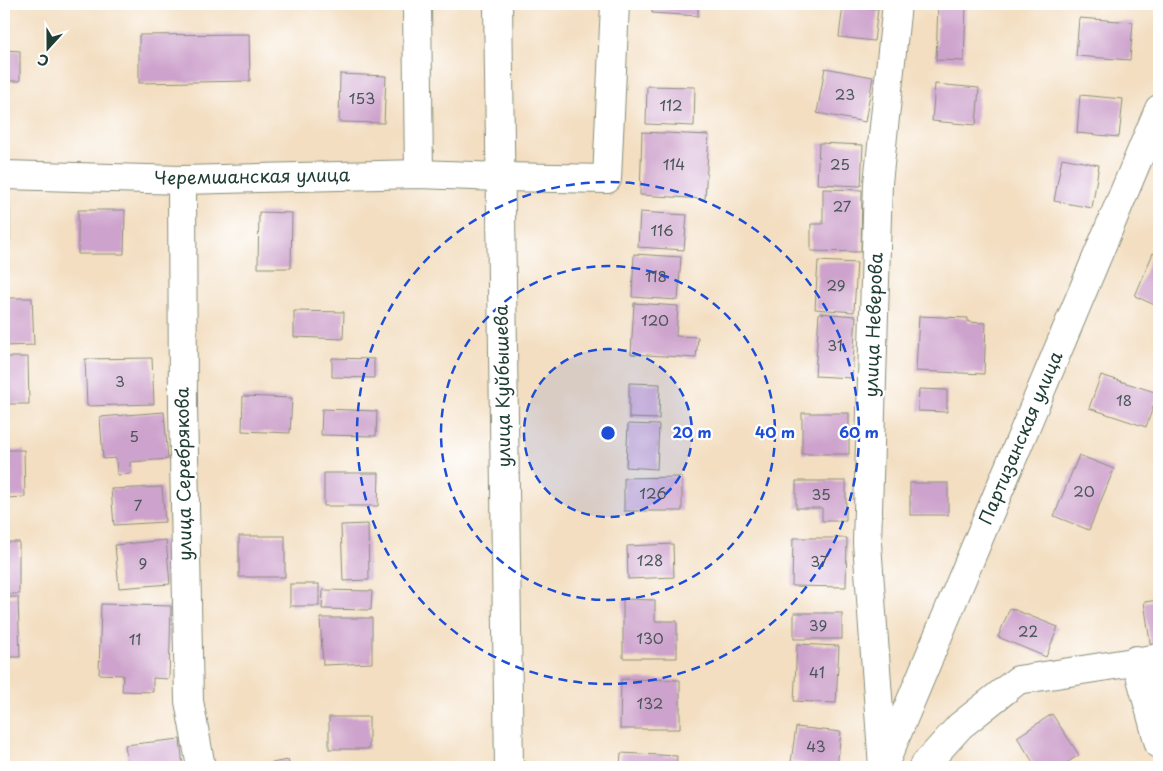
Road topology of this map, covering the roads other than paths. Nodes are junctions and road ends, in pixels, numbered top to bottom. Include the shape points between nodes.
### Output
1 (417, 4) edge
2 (498, 4) edge
3 (615, 4) edge
4 (897, 4) edge
5 (1159, 110) edge
6 (419, 174) junction
7 (4, 175) edge
8 (500, 176) junction
9 (182, 180) junction
10 (1148, 659) edge
11 (1159, 744) edge
12 (883, 766) edge
13 (200, 767) edge
14 (510, 767) edge
15 (923, 767) edge

1 - 6 street
2 - 8 street, улица Куйбышева
3 - 8 street, Черемшанская улица via 607,179
4 - 12 street, улица Неверова via 878,183 867,543
5 - 12 street, Партизанская улица
6 - 8 street, Черемшанская улица
6 - 9 street, Черемшанская улица
7 - 9 street, Черемшанская улица
8 - 14 street, улица Куйбышева
9 - 13 street, улица Серебрякова via 182,396 189,702
10 - 11 street
10 - 15 street via 1018,680 960,726

